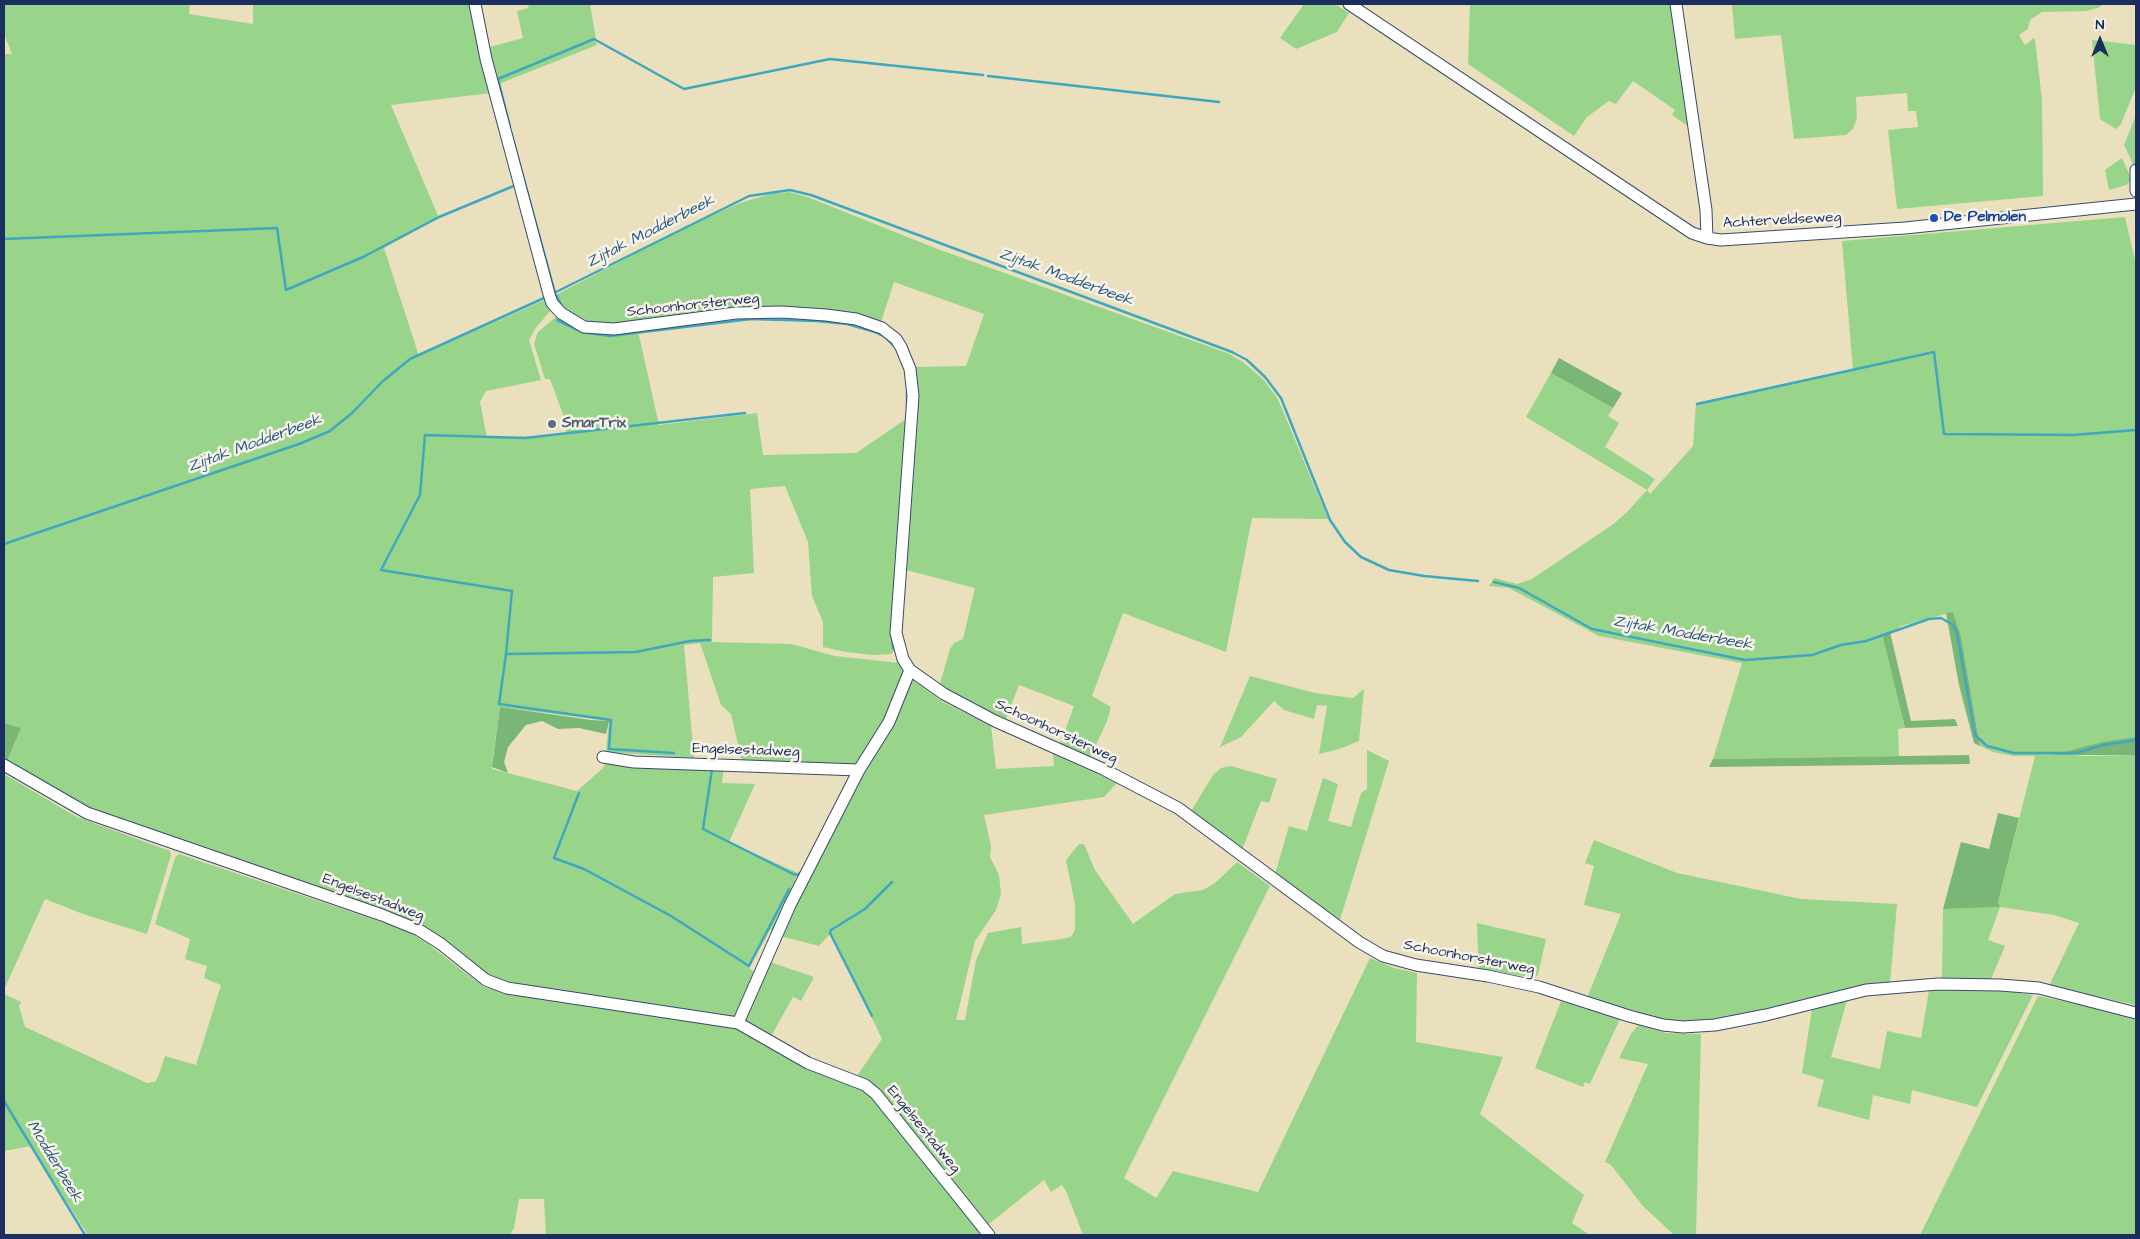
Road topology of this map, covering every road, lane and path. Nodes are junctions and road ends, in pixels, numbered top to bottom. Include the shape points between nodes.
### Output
1 (475, 4) edge
2 (1349, 4) edge
3 (1676, 4) edge
4 (2136, 170) edge
5 (2136, 191) edge
6 (2136, 204) edge
7 (1707, 238) junction
8 (910, 670) junction
9 (603, 757) dead end
10 (4, 765) edge
11 (859, 770) junction
12 (2136, 1013) edge
13 (738, 1023) junction
14 (989, 1235) edge

1 - 8 street, Schoonhorsterweg via 486,59 549,294 562,314 584,327 614,330 736,313 826,315 876,325 896,339 910,369 913,396 896,633 903,659
2 - 7 street, Achterveldseweg via 1692,233
3 - 7 street via 1706,210
4 - 5 street
6 - 7 street, Achterveldseweg via 1905,228 1721,240
8 - 11 street via 892,715
8 - 12 street, Schoonhorsterweg via 944,694 995,721 1103,769 1178,808 1359,942 1383,956 1539,987 1629,1016 1683,1027 1757,1017 1866,990 1938,984 2040,988
9 - 11 street, Engelsestadweg via 634,762
10 - 13 street, Engelsestadweg via 87,813 419,930 486,980 507,988
11 - 13 street via 790,905
13 - 14 street, Engelsestadweg via 808,1063 865,1085 876,1094

